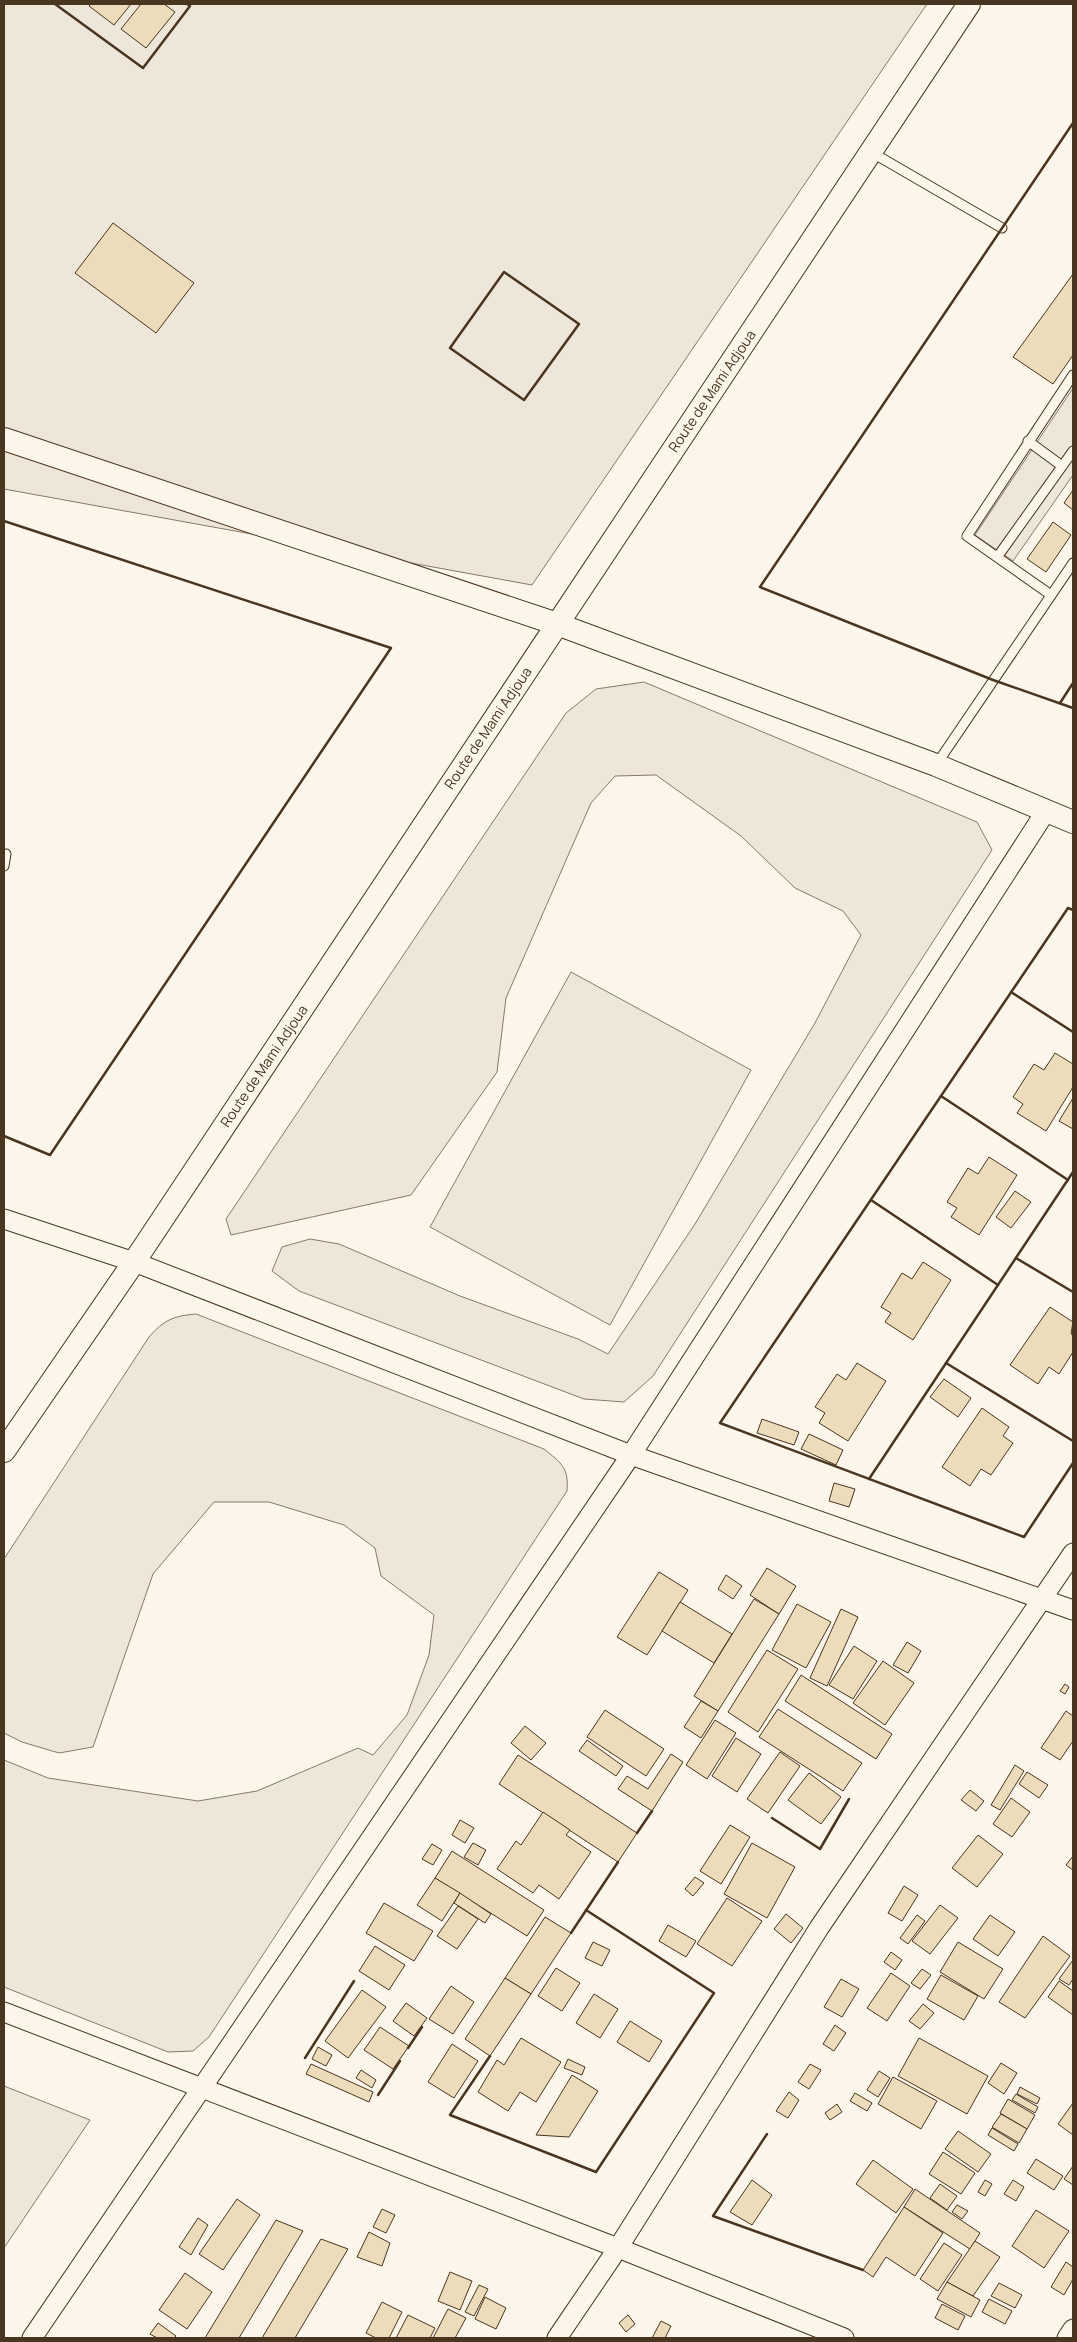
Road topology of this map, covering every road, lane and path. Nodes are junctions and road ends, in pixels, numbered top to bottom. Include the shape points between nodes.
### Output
1 (969, 4) edge
2 (871, 152) junction
3 (1002, 228) dead end
4 (1073, 375) edge
5 (4, 439) edge
6 (1028, 441) junction
7 (1073, 451) edge
8 (1062, 466) junction
9 (998, 556) junction
10 (1073, 563) edge
11 (1051, 595) junction
12 (557, 624) junction
13 (936, 766) junction
14 (1046, 811) junction
15 (1073, 822) edge
16 (6, 854) dead end
17 (4, 866) edge
18 (4, 1219) edge
19 (134, 1262) junction
20 (5, 1447) edge
21 (631, 1455) junction
22 (1073, 1553) edge
23 (1043, 1598) junction
24 (1073, 1610) edge
25 (4, 2012) edge
26 (201, 2087) junction
27 (618, 2248) junction
28 (1073, 2329) edge
29 (32, 2338) edge
30 (558, 2338) edge
31 (844, 2338) edge
32 (1067, 2338) edge

1 - 2 street, Route de Mami Adjoua
2 - 3 lane
2 - 12 street, Route de Mami Adjoua
4 - 6 lane
5 - 12 street
6 - 8 lane
6 - 9 lane via 967,536
7 - 8 lane
8 - 9 lane
9 - 11 lane
10 - 11 lane
11 - 13 lane
12 - 13 street
12 - 19 street, Route de Mami Adjoua
13 - 14 street
14 - 15 street
14 - 21 street
16 - 17 lane
18 - 19 street
19 - 20 street, Route de Mami Adjoua
19 - 21 street
21 - 23 street
21 - 26 street
22 - 23 street
23 - 24 street
23 - 27 street via 819,1928
25 - 26 street
26 - 27 street
26 - 29 street
27 - 30 street
27 - 31 street
28 - 32 street

